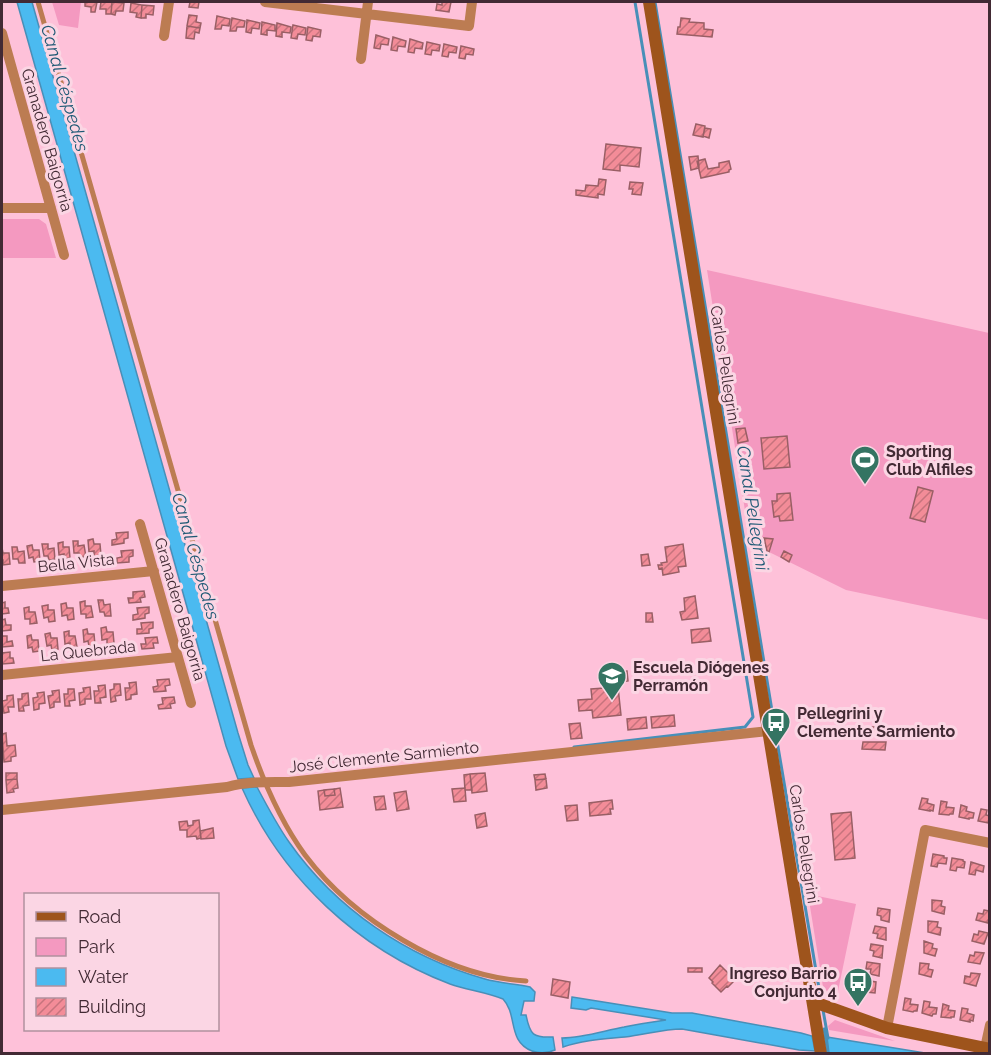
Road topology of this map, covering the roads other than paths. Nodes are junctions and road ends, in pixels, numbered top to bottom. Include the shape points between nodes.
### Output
1 (38, 2) edge
2 (169, 2) edge
3 (267, 2) edge
4 (368, 2) edge
5 (472, 2) edge
6 (649, 2) edge
7 (367, 14) junction
8 (2, 33) edge
9 (165, 36) dead end
10 (361, 59) dead end
11 (7, 68) edge
12 (2, 208) edge
13 (51, 208) junction
14 (64, 255) dead end
15 (140, 524) dead end
16 (154, 571) junction
17 (2, 586) edge
18 (178, 657) junction
19 (2, 675) edge
20 (191, 703) dead end
21 (769, 731) junction
22 (260, 782) junction
23 (2, 810) edge
24 (990, 843) edge
25 (526, 981) dead end
26 (814, 1002) junction
27 (990, 1025) edge
28 (887, 1028) junction
29 (987, 1048) edge
30 (821, 1053) edge

1 - 22 lane
2 - 9 street
3 - 7 street
4 - 7 street
5 - 7 street via 469,26
6 - 21 main road, Carlos Pellegrini
7 - 10 street
8 - 11 street, Granadero Baigorria
11 - 13 street, Granadero Baigorria
12 - 13 street
13 - 14 street, Granadero Baigorria
15 - 16 street, Granadero Baigorria
16 - 17 street, Bella Vista
16 - 18 street, Granadero Baigorria
18 - 19 street, La Quebrada
18 - 20 street, Granadero Baigorria
21 - 22 street, José Clemente Sarmiento
21 - 26 main road, Carlos Pellegrini
22 - 23 street, José Clemente Sarmiento
22 - 25 lane via 306,856 348,900 379,925 409,944 466,970
24 - 28 street via 925,830
26 - 28 main road
26 - 30 main road, Carlos Pellegrini
27 - 29 street
28 - 29 main road

